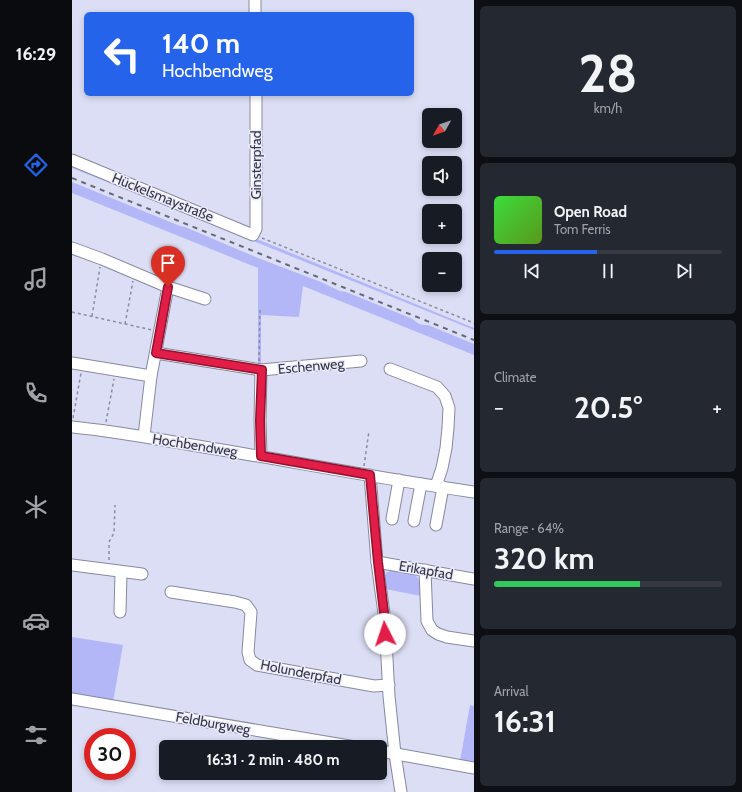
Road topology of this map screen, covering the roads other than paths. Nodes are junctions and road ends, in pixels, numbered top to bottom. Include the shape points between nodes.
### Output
1 (255, 0) edge
2 (255, 12) edge
3 (256, 96) edge
4 (72, 160) edge
5 (253, 235) joint
6 (72, 248) edge
7 (168, 287) junction
8 (205, 299) dead end
9 (156, 353) junction
10 (361, 361) dead end
11 (77, 364) edge
12 (390, 369) dead end
13 (262, 370) junction
14 (151, 376) junction
15 (72, 426) edge
16 (144, 436) junction
17 (261, 456) junction
18 (366, 474) junction
19 (399, 480) junction
20 (421, 484) junction
21 (439, 487) junction
22 (474, 492) edge
23 (392, 518) dead end
24 (414, 522) dead end
25 (436, 525) dead end
26 (378, 562) junction
27 (72, 565) edge
28 (425, 570) junction
29 (121, 572) junction
30 (142, 574) dead end
31 (474, 579) edge
32 (171, 592) dead end
33 (120, 612) dead end
34 (474, 641) edge
35 (389, 689) junction
36 (72, 699) edge
37 (314, 740) edge
38 (387, 752) edge
39 (395, 754) junction
40 (474, 768) edge
41 (401, 792) edge

1 - 2 street
3 - 5 street, Ginsterpfad via 256,229
4 - 5 street, Hückelsmaystraße
6 - 7 street
7 - 8 street
7 - 9 street
9 - 13 street, Eschenweg
9 - 14 street
10 - 13 street, Eschenweg
11 - 14 street
12 - 21 street via 437,387 449,408 446,448
13 - 17 street, Eschenweg
14 - 16 street
15 - 16 street, Hochbendweg
16 - 17 street, Hochbendweg
17 - 18 street, Hochbendweg
18 - 19 street, Hochbendweg
18 - 26 street
19 - 20 street, Hochbendweg
19 - 23 street
20 - 21 street, Hochbendweg
20 - 24 street
21 - 22 street, Hochbendweg
21 - 25 street
26 - 28 street, Erikapfad
26 - 35 street
27 - 29 street
28 - 31 street, Erikapfad
28 - 34 street via 427,621 432,630 447,637
29 - 30 street
29 - 33 street
32 - 35 street, Holunderpfad via 246,605 251,612 248,652 250,660 257,665
35 - 39 street
36 - 37 street, Feldburgweg
38 - 39 street
39 - 40 street
39 - 41 street

